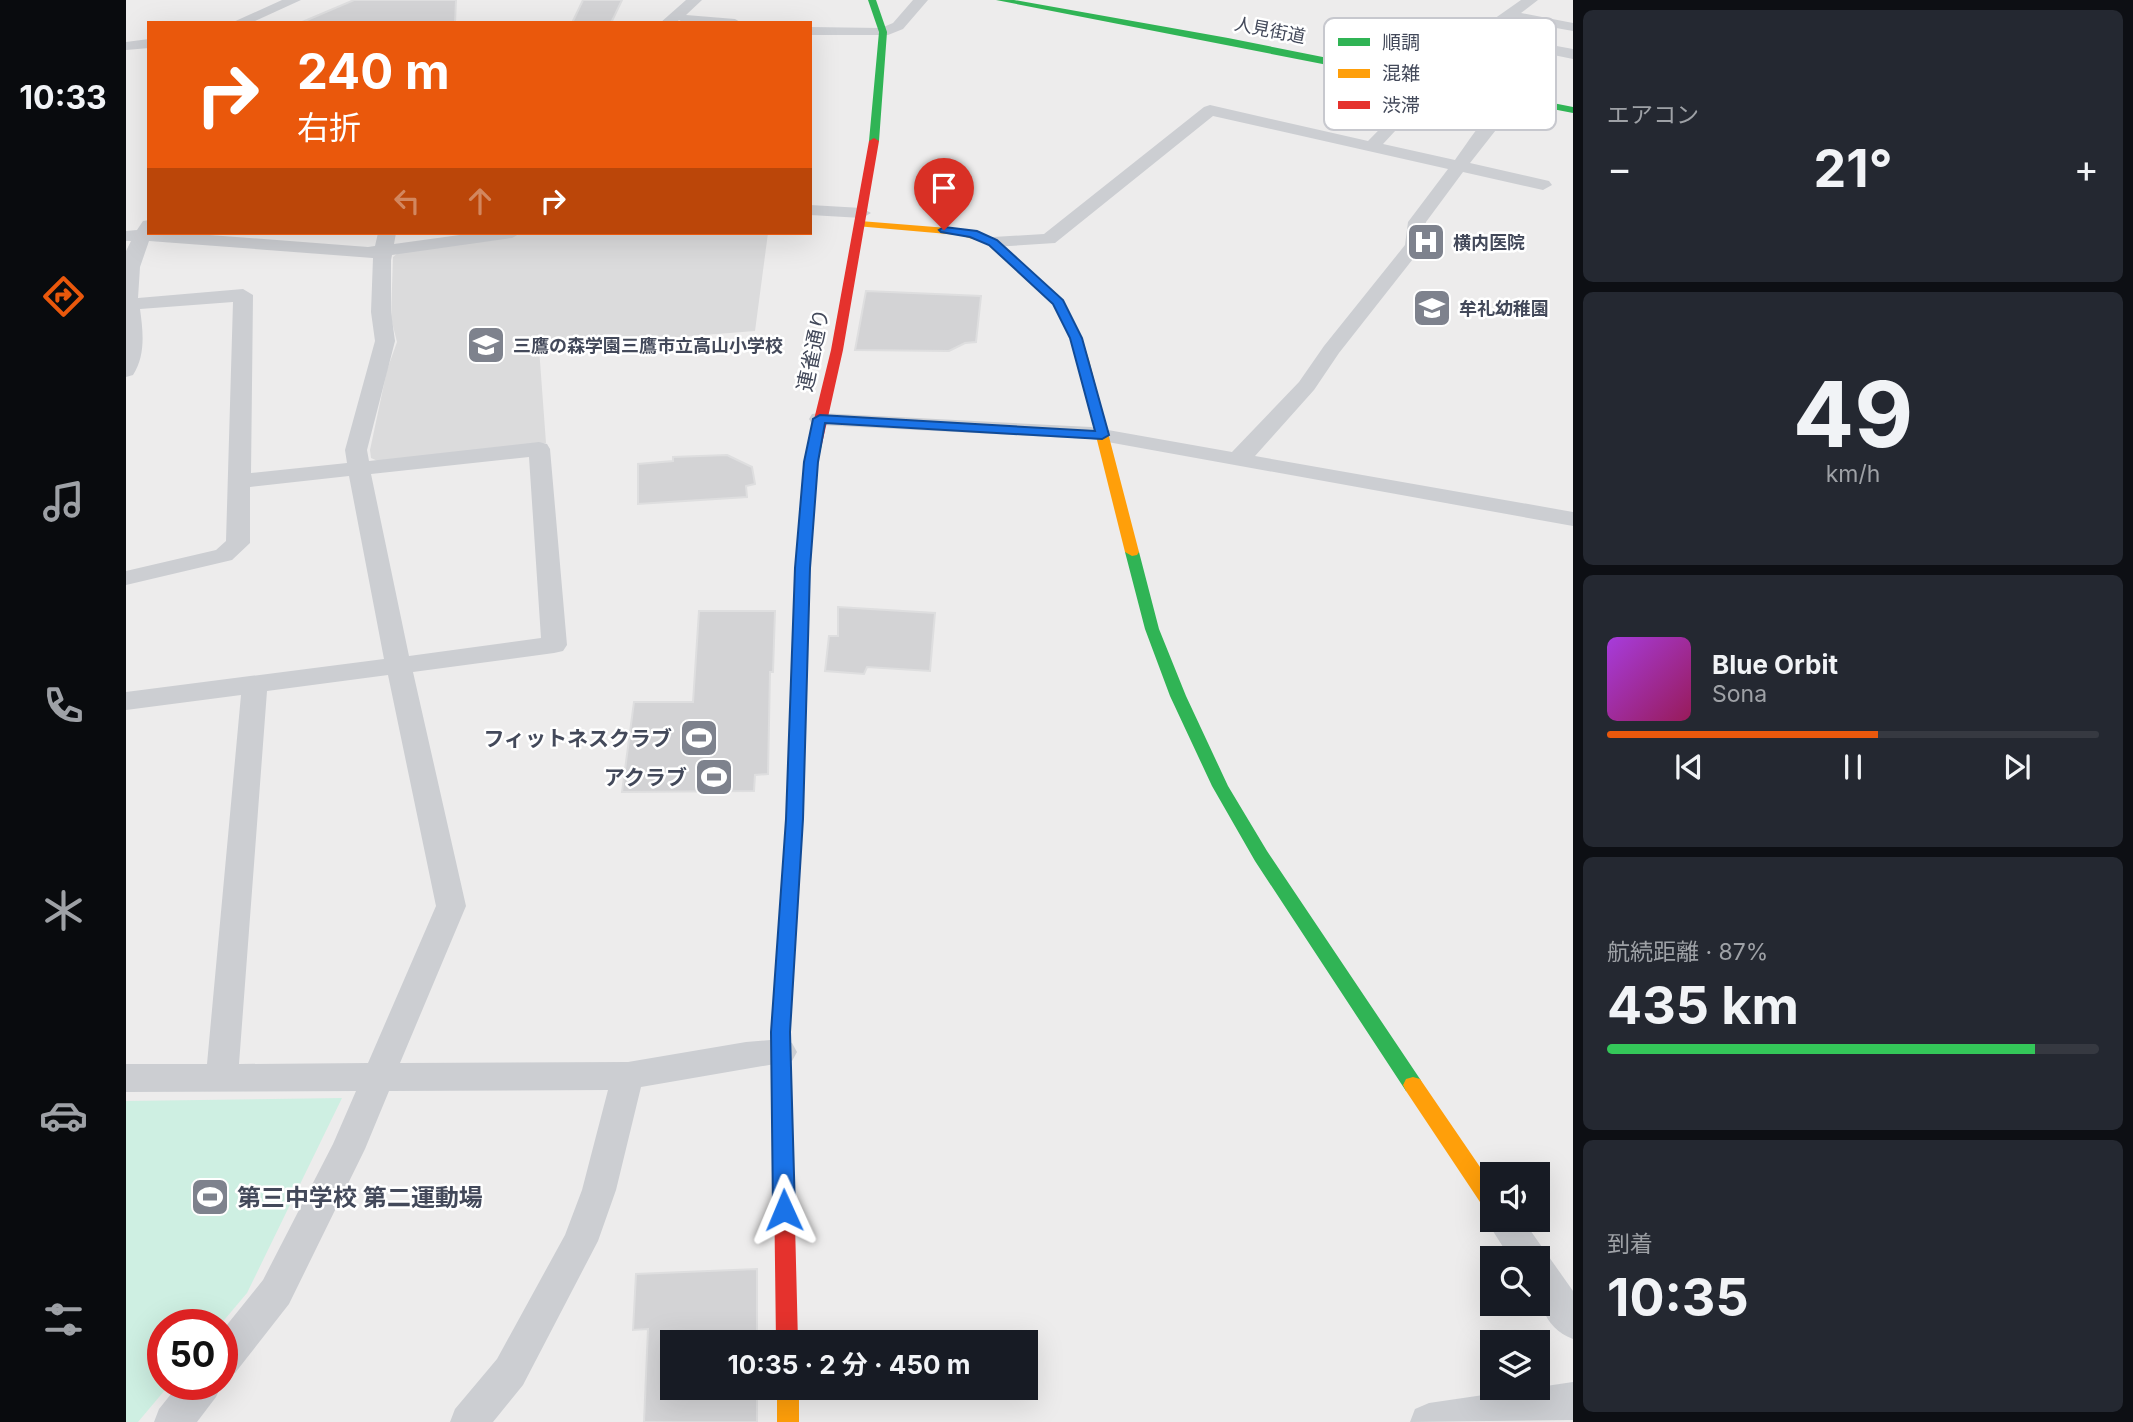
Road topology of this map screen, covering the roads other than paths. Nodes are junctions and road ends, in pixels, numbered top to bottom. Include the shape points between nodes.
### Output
1 (294, 0) edge
2 (695, 0) edge
3 (872, 0) edge
4 (921, 0) edge
5 (1000, 0) edge
6 (1531, 0) edge
7 (1507, 15) junction
8 (1503, 18) edge
9 (1524, 18) edge
10 (686, 19) dead end
11 (243, 21) edge
12 (669, 21) edge
13 (710, 21) edge
14 (812, 31) edge
15 (883, 32) junction
16 (147, 43) edge
17 (126, 47) edge
18 (1324, 61) edge
19 (1387, 130) edge
20 (1487, 130) edge
21 (1372, 146) junction
22 (1457, 166) junction
23 (1543, 185) dead end
24 (812, 209) edge
25 (861, 219) junction
26 (139, 232) edge
27 (168, 235) edge
28 (487, 235) edge
29 (993, 242) junction
30 (385, 243) edge
31 (131, 304) junction
32 (126, 371) edge
33 (820, 419) junction
34 (1102, 435) junction
35 (1238, 458) junction
36 (359, 468) junction
37 (241, 481) junction
38 (1573, 519) edge
39 (126, 578) edge
40 (398, 664) junction
41 (255, 684) junction
42 (126, 701) edge
43 (781, 1052) junction
44 (379, 1075) junction
45 (222, 1076) junction
46 (628, 1076) junction
47 (126, 1078) edge
48 (1480, 1185) edge
49 (1550, 1288) edge
50 (1573, 1322) edge
51 (787, 1330) edge
52 (238, 1340) edge
53 (190, 1400) edge
54 (788, 1400) edge
55 (1573, 1401) edge
56 (173, 1422) edge
57 (469, 1422) edge
58 (788, 1422) edge
59 (1429, 1422) edge

1 - 11 street
2 - 12 street
3 - 15 main road, 連雀通り
4 - 15 street via 898,26
5 - 18 main road, 人見街道
6 - 7 street
7 - 8 street
7 - 9 street
10 - 13 street
14 - 15 street
15 - 25 main road, 連雀通り via 877,122
16 - 17 street
19 - 21 street
20 - 22 street
21 - 22 street
21 - 29 street via 1210,110 1049,239
22 - 23 street
22 - 35 street via 1417,222 1414,246 1307,386
24 - 25 street
25 - 29 main road via 960,232
25 - 33 main road, 連雀通り
26 - 31 street via 128,283
27 - 30 street via 321,251
28 - 30 street
29 - 34 main road via 1058,302 1076,338
30 - 36 street via 380,312 385,341 356,450
31 - 32 street via 135,347
31 - 37 street via 243,295
33 - 34 street
33 - 43 main road, 連雀通り via 811,462 803,568
34 - 35 street
34 - 48 main road via 1152,629 1220,786
35 - 38 street
36 - 37 street
36 - 40 street
36 - 40 street via 539,449 554,645
37 - 39 street via 238,543 224,555
40 - 41 street
40 - 44 street via 451,906
41 - 42 street
41 - 45 street
43 - 46 street
43 - 51 main road, 連雀通り
44 - 45 street
44 - 46 street
44 - 52 street via 348,1149 276,1292
45 - 47 street
46 - 57 street via 580,1241 510,1372
49 - 50 street
53 - 56 street
54 - 58 main road
55 - 59 street

